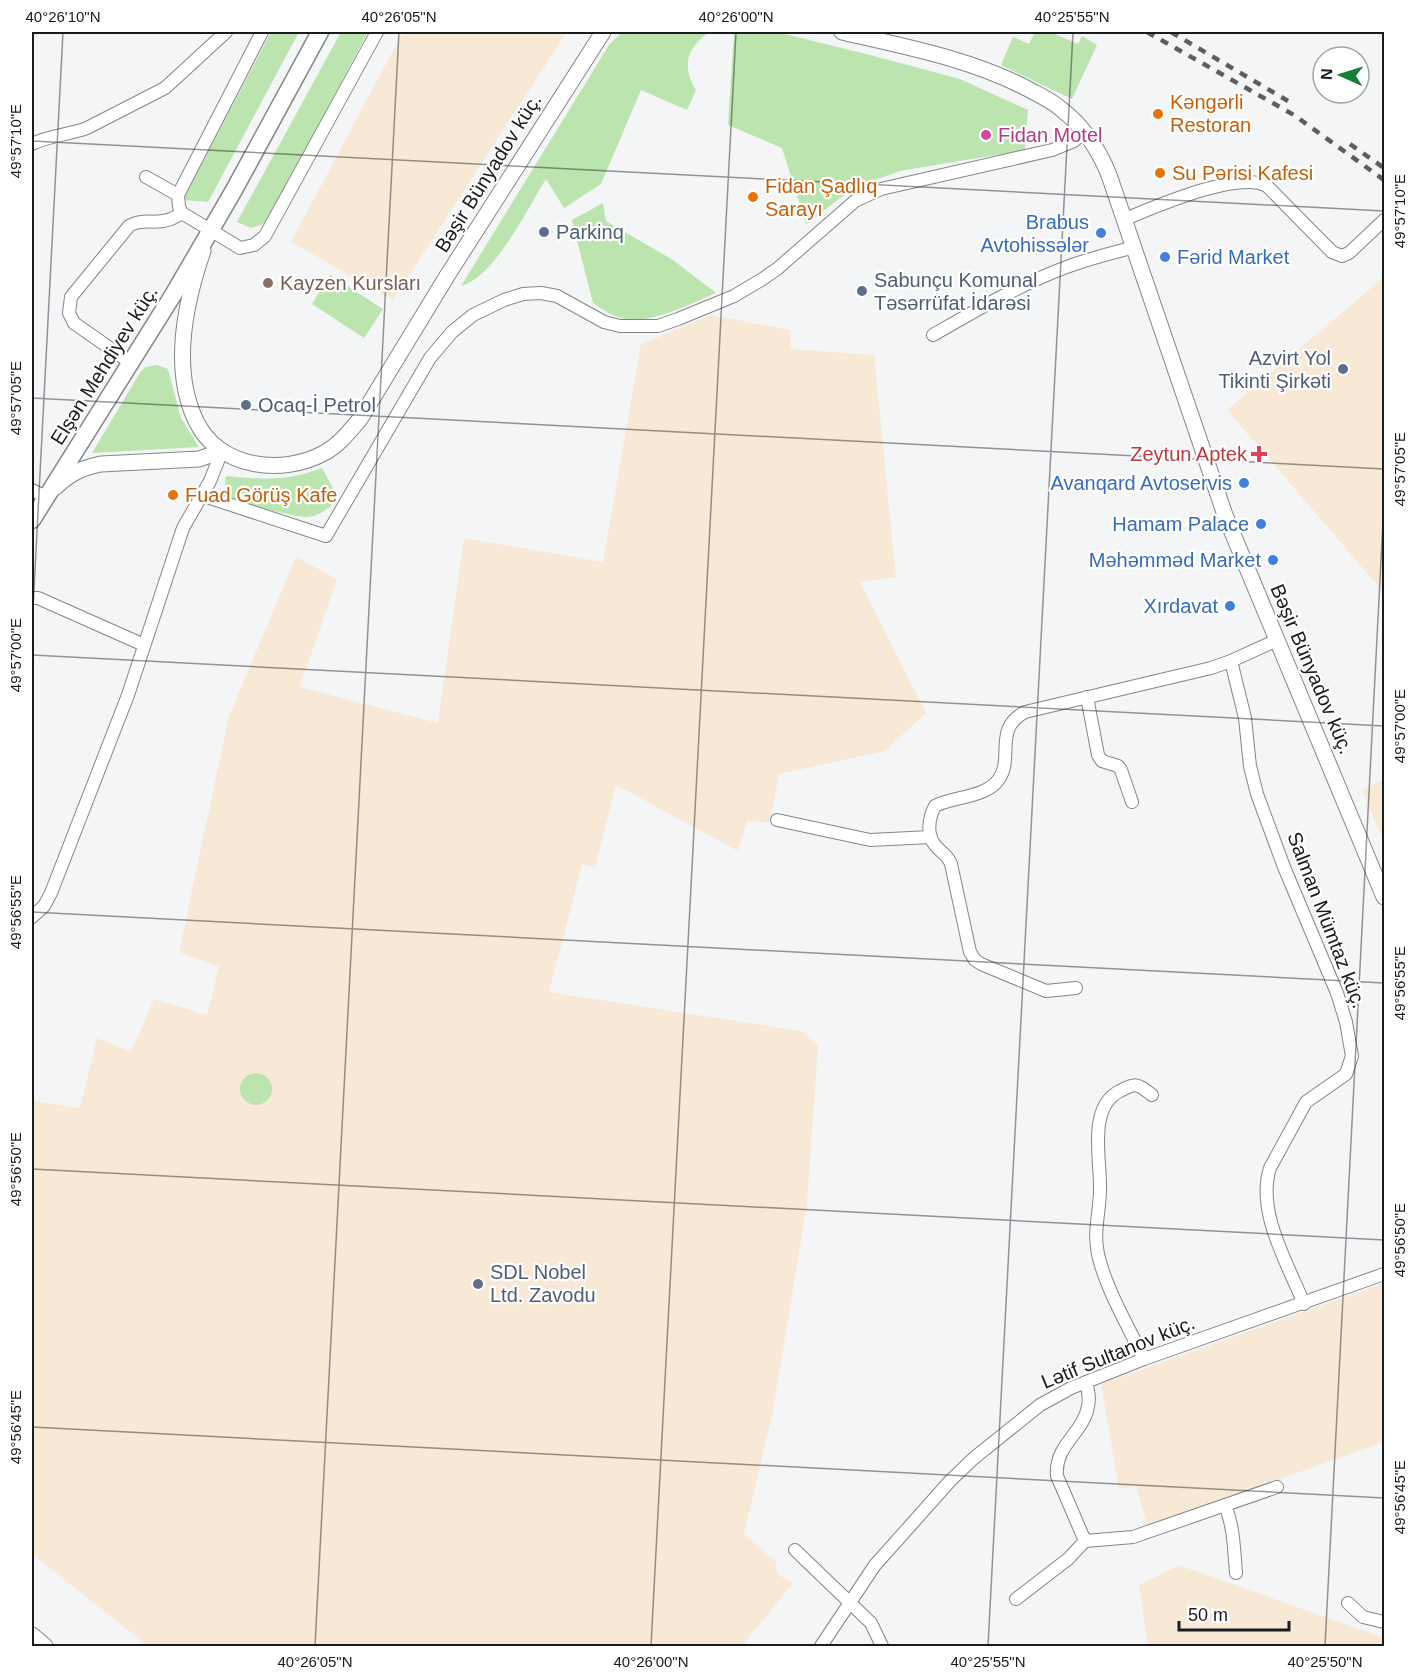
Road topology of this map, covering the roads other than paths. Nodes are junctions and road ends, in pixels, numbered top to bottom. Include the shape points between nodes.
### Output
1 (226, 32) edge
2 (262, 32) edge
3 (320, 32) edge
4 (377, 32) edge
5 (603, 32) edge
6 (842, 32) edge
7 (1084, 132) junction
8 (32, 144) edge
9 (146, 177) dead end
10 (178, 195) junction
11 (182, 213) junction
12 (1125, 219) junction
13 (1384, 220) edge
14 (210, 231) junction
15 (1135, 247) junction
16 (933, 335) dead end
17 (131, 363) junction
18 (222, 451) junction
19 (39, 493) edge
20 (201, 495) junction
21 (32, 520) edge
22 (32, 598) edge
23 (1277, 640) junction
24 (144, 645) junction
25 (1231, 661) junction
26 (1087, 697) junction
27 (1132, 802) dead end
28 (777, 820) dead end
29 (931, 837) junction
30 (1384, 897) edge
31 (32, 917) edge
32 (1076, 988) dead end
33 (1152, 1095) dead end
34 (1384, 1274) edge
35 (1304, 1304) junction
36 (1144, 1359) junction
37 (1086, 1382) junction
38 (1277, 1487) dead end
39 (1225, 1505) junction
40 (1085, 1541) junction
41 (795, 1550) dead end
42 (1236, 1573) dead end
43 (1016, 1599) dead end
44 (849, 1601) junction
45 (1348, 1604) dead end
46 (1384, 1622) edge
47 (32, 1635) edge
48 (45, 1647) edge
49 (821, 1647) edge
50 (882, 1647) edge

1 - 8 street via 165,88 87,128
2 - 10 street
3 - 14 main road, Elşən Mehdiyev küç.
4 - 14 street via 265,236 254,245 240,248
5 - 18 street, Bəşir Bünyadov küç. via 349,433 317,457 283,466 251,463
6 - 7 street, Bəşir Bünyadov küç. via 960,62 1009,80 1061,108
7 - 12 street, Bəşir Bünyadov küç. via 1105,163
7 - 20 street via 1052,150 868,194 761,280 716,304 658,326 630,327 604,322 557,296 541,293 504,300 473,315 430,358 326,536
9 - 10 street
10 - 11 street
11 - 14 street
11 - 17 street via 162,221 136,221 129,226 71,297 69,313 74,323
12 - 13 street via 1195,192 1255,182 1268,186 1332,252 1342,256 1349,254
12 - 15 street, Bəşir Bünyadov küç.
14 - 17 main road, Elşən Mehdiyev küç.
14 - 18 street via 189,298 183,359 196,421 203,434
15 - 16 street via 1061,269
15 - 23 street, Bəşir Bünyadov küç. via 1225,516
17 - 19 main road, Elşən Mehdiyev küç.
18 - 19 street via 199,459 87,467
18 - 20 street
19 - 21 main road, Elşən Mehdiyev küç.
20 - 24 street via 183,528
22 - 24 street
23 - 25 street
23 - 30 street, Bəşir Bünyadov küç.
24 - 31 street via 51,893
25 - 26 street
25 - 35 street, Salman Mümtaz küç. via 1257,794 1337,993 1352,1056 1346,1074 1306,1102 1267,1179 1270,1221
26 - 27 street via 1098,755 1121,770
26 - 29 street via 1025,712 1012,720 999,780 986,790 935,806 931,813
28 - 29 street via 870,840
29 - 32 street via 949,857 975,960 1046,992
33 - 36 street via 1133,1084 1108,1100 1097,1151 1098,1255
34 - 35 street, Lətif Sultanov küç.
35 - 36 street, Lətif Sultanov küç.
36 - 37 street, Lətif Sultanov küç.
37 - 40 street via 1088,1408 1058,1456 1056,1467
37 - 44 street, Lətif Sultanov küç. via 1040,1405 974,1458 875,1565
38 - 39 street
39 - 40 street via 1133,1537
39 - 42 street via 1233,1533
40 - 43 street
41 - 44 street
44 - 49 street, Lətif Sultanov küç.
44 - 50 street via 871,1623
45 - 46 street via 1363,1617
47 - 48 street

